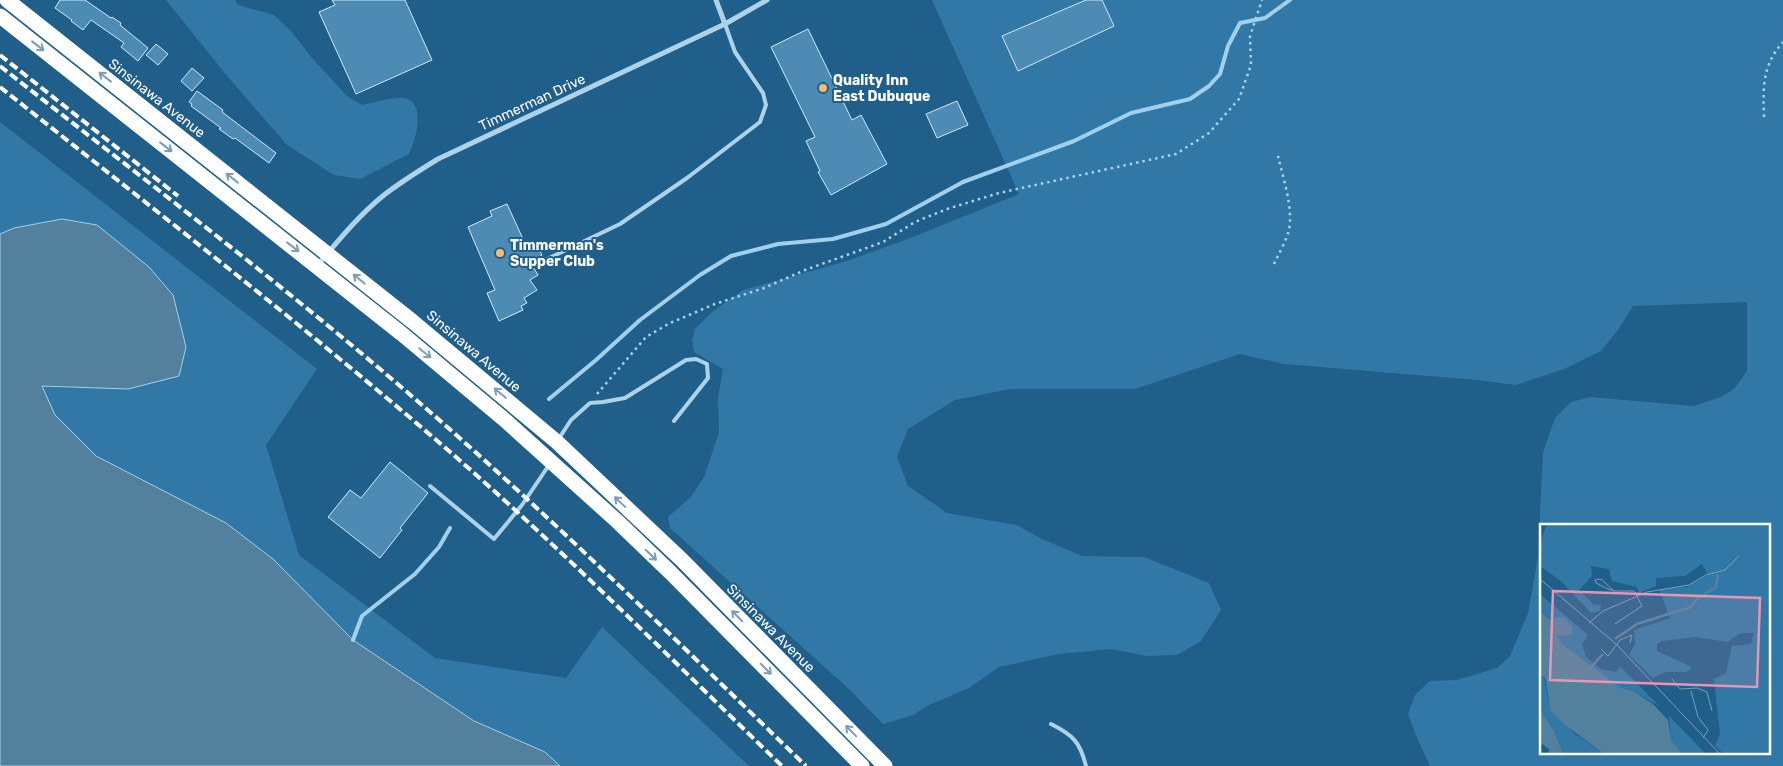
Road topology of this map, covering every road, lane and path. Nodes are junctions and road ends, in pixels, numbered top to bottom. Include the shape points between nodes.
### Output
1 (7, 0) edge
2 (716, 0) edge
3 (766, 0) edge
4 (1262, 0) edge
5 (0, 16) edge
6 (725, 24) junction
7 (1783, 42) edge
8 (1764, 117) dead end
9 (1278, 156) dead end
10 (328, 254) junction
11 (542, 262) dead end
12 (1274, 264) dead end
13 (317, 266) junction
14 (590, 402) junction
15 (674, 421) dead end
16 (554, 452) junction
17 (430, 486) dead end
18 (1051, 724) dead end
19 (862, 766) edge
20 (885, 766) edge
21 (1086, 766) edge

10 -> 1 highway, Sinsinawa Avenue
2 - 6 street
3 - 6 street, Timmerman Drive
4 - 14 path via 1250,36 1251,65 1239,100 1209,133 1176,154 1026,187 947,209 915,222 883,242 670,323 646,337
5 -> 13 highway, Sinsinawa Avenue
6 - 10 street, Timmerman Drive via 438,159 383,196
6 - 11 lane via 735,52 763,93 766,106 760,122 620,224
7 - 8 path via 1764,75
9 - 12 path via 1288,198 1290,224
10 - 13 street, Timmerman Drive
16 -> 10 highway, Sinsinawa Avenue via 434,339
13 -> 16 highway, Sinsinawa Avenue via 506,421
14 - 15 lane via 625,398 686,360 696,359 707,364 708,378
14 - 16 lane via 571,420
16 - 17 lane via 522,505 494,539
16 -> 19 highway, Sinsinawa Avenue
20 -> 16 highway, Sinsinawa Avenue via 682,560
18 - 21 lane via 1069,734 1082,752

